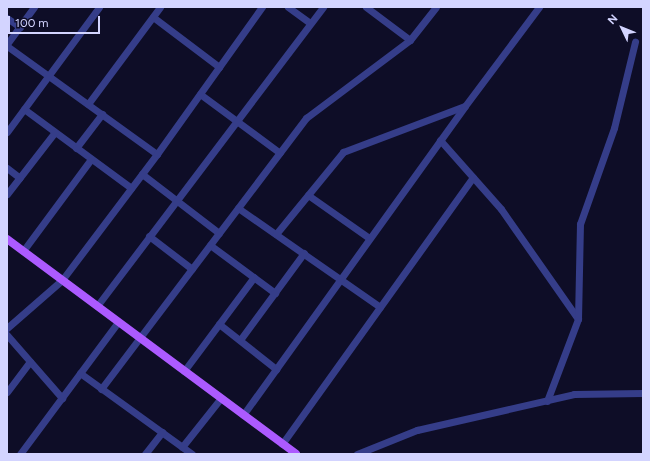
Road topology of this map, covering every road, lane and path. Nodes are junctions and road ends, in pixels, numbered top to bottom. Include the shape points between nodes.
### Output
1 (34, 7) edge
2 (99, 7) edge
3 (160, 7) edge
4 (262, 7) edge
5 (288, 7) edge
6 (323, 7) edge
7 (366, 7) edge
8 (436, 7) edge
9 (539, 7) edge
10 (153, 17) junction
11 (7, 18) edge
12 (310, 23) junction
13 (20, 27) junction
14 (410, 40) junction
15 (636, 42) dead end
16 (7, 45) edge
17 (219, 67) junction
18 (48, 76) junction
19 (200, 94) junction
20 (88, 104) junction
21 (465, 106) junction
22 (24, 109) junction
23 (102, 114) junction
24 (237, 121) junction
25 (7, 132) edge
26 (55, 132) junction
27 (440, 140) junction
28 (76, 148) junction
29 (280, 153) junction
30 (157, 154) junction
31 (92, 159) junction
32 (7, 168) edge
33 (142, 174) junction
34 (473, 177) junction
35 (20, 178) junction
36 (131, 188) junction
37 (7, 194) edge
38 (308, 195) junction
39 (177, 200) junction
40 (238, 208) junction
41 (219, 233) junction
42 (276, 234) junction
43 (150, 236) junction
44 (369, 238) junction
45 (8, 241) edge
46 (210, 245) junction
47 (23, 251) junction
48 (304, 253) junction
49 (192, 269) junction
50 (254, 277) junction
51 (340, 278) junction
52 (62, 280) junction
53 (275, 292) junction
54 (97, 306) junction
55 (380, 307) junction
56 (578, 320) junction
57 (118, 322) junction
58 (219, 324) junction
59 (7, 328) edge
60 (7, 336) edge
61 (140, 338) junction
62 (240, 340) junction
63 (30, 362) junction
64 (276, 368) junction
65 (184, 371) junction
66 (80, 373) junction
67 (102, 389) junction
68 (7, 392) edge
69 (643, 393) edge
70 (62, 398) junction
71 (221, 398) junction
72 (547, 401) junction
73 (243, 415) junction
74 (162, 432) junction
75 (282, 444) junction
76 (182, 448) junction
77 (20, 454) edge
78 (146, 454) edge
79 (192, 454) edge
80 (296, 454) edge
81 (357, 454) edge

1 - 13 street
2 - 18 street
3 - 10 street
4 - 17 street
5 - 12 street
6 - 12 street
7 - 14 street
8 - 14 street
9 - 21 street
10 - 17 street
10 - 20 street
11 - 13 street
12 - 24 street
13 - 16 street
14 - 29 street via 306,118
15 - 56 street via 614,128 580,224
16 - 18 street
17 - 19 street
18 - 20 street
18 - 22 street
19 - 24 street
19 - 30 street
20 - 23 street
21 - 27 street
21 - 38 street via 343,152
22 - 25 street
22 - 26 street
23 - 28 street
23 - 30 street
24 - 29 street
24 - 39 street
26 - 28 street
26 - 35 street
27 - 34 street
27 - 44 street
28 - 31 street
29 - 40 street
30 - 33 street
31 - 36 street
31 - 47 street
32 - 35 street
33 - 36 street
33 - 39 street
34 - 55 street
34 - 56 street via 501,208
35 - 37 street
36 - 52 street
38 - 42 street
38 - 44 street
39 - 41 street
39 - 43 street
40 - 41 street
40 - 42 street
41 - 46 street
42 - 48 street
43 - 49 street
43 - 54 street
44 - 51 street
45 - 47 main road
46 - 49 street
46 - 50 street
47 - 52 main road
48 - 51 street
48 - 53 street
49 - 61 street
50 - 53 street
50 - 58 street
51 - 55 street
51 - 64 street
52 - 54 main road
52 - 59 street
53 - 62 street
54 - 57 main road
55 - 75 street
56 - 72 street
57 - 61 main road
57 - 66 street
58 - 62 street
58 - 65 street
60 - 63 street
61 - 65 main road
61 - 67 street
62 - 64 street
63 - 68 street
63 - 70 street
64 - 73 street
65 - 71 main road
66 - 67 street
66 - 70 street
67 - 74 street
69 - 72 street via 574,394
70 - 77 street
71 - 73 main road
71 - 76 street
72 - 81 street via 417,430
73 - 75 main road
74 - 76 street
74 - 78 street
75 - 80 main road
76 - 79 street

